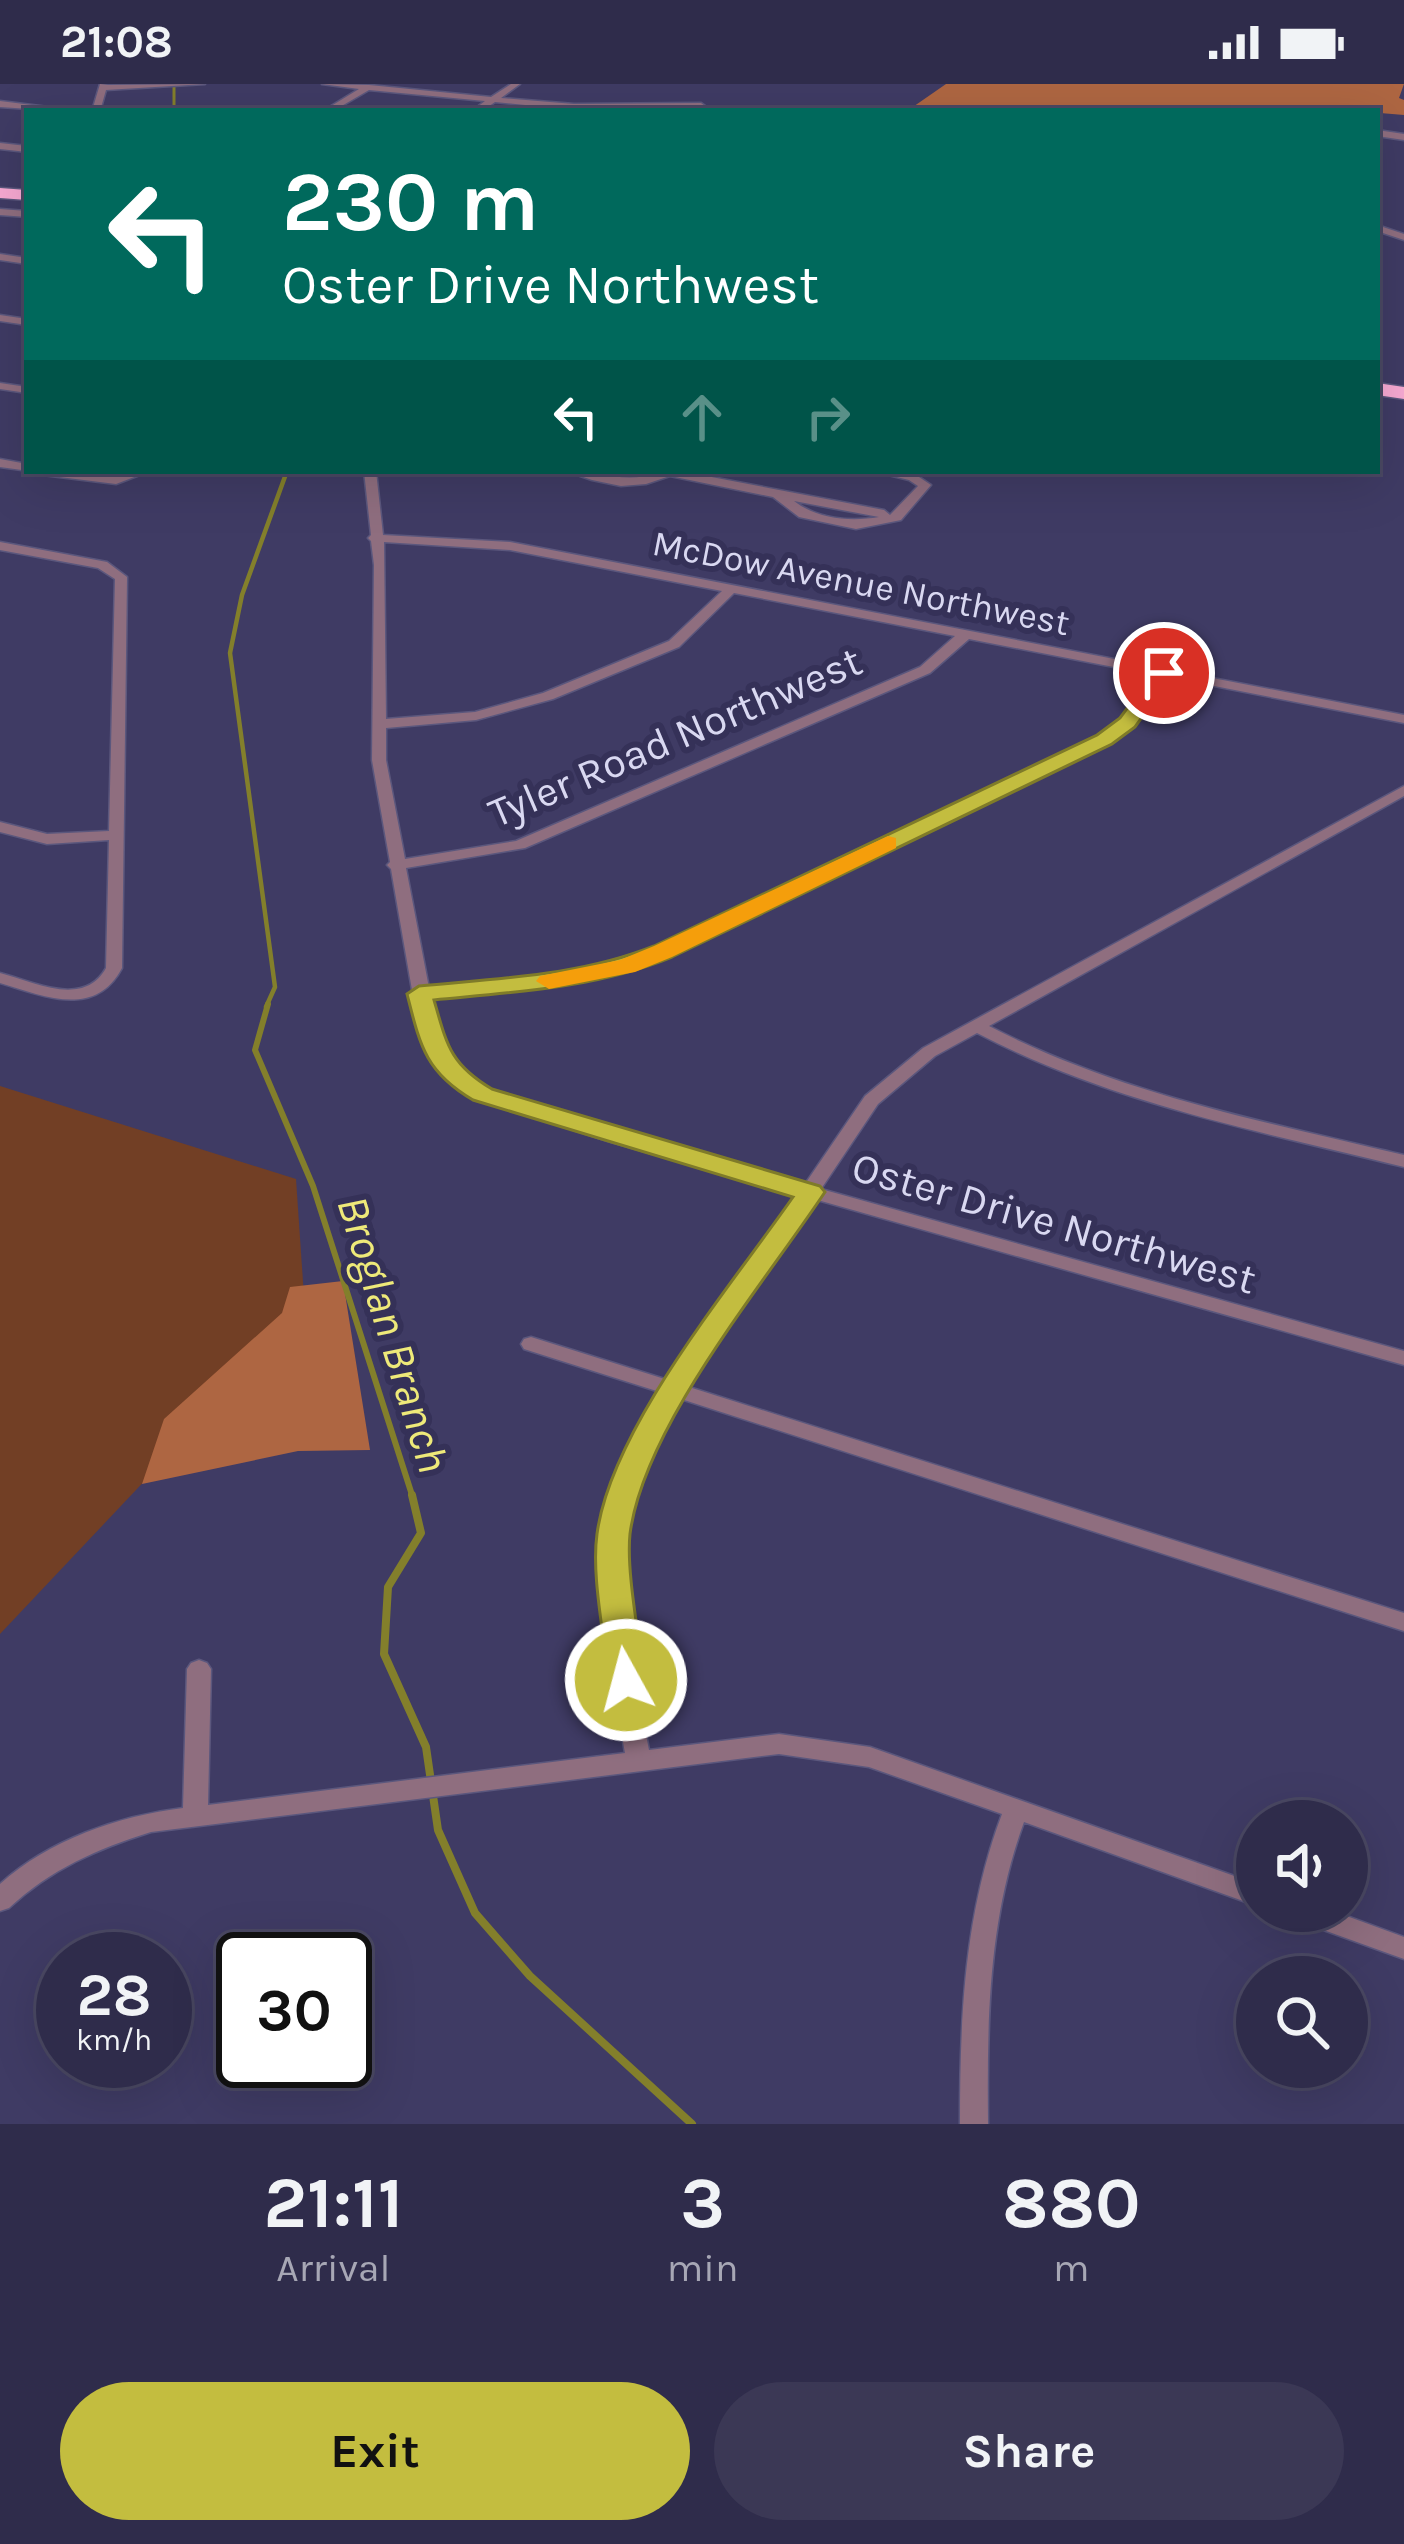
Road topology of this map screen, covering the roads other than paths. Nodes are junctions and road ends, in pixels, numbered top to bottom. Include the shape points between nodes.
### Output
1 (201, 84) edge
2 (326, 84) edge
3 (516, 84) edge
4 (187, 85) edge
5 (103, 86) edge
6 (164, 86) edge
7 (370, 86) edge
8 (494, 99) junction
9 (0, 104) edge
10 (648, 105) edge
11 (701, 106) dead end
12 (32, 108) edge
13 (332, 108) edge
14 (480, 108) edge
15 (65, 474) edge
16 (135, 474) edge
17 (370, 474) edge
18 (586, 474) edge
19 (663, 474) edge
20 (678, 474) edge
21 (751, 474) edge
22 (906, 474) edge
23 (735, 484) junction
24 (374, 538) junction
25 (0, 547) edge
26 (732, 588) junction
27 (966, 634) junction
28 (1164, 673) junction
29 (1404, 719) edge
30 (379, 724) junction
31 (1398, 798) edge
32 (0, 827) edge
33 (118, 835) junction
34 (395, 866) junction
35 (0, 978) edge
36 (419, 994) junction
37 (980, 1027) junction
38 (1404, 1160) edge
39 (810, 1192) junction
40 (531, 1344) dead end
41 (1404, 1358) edge
42 (676, 1390) junction
43 (1404, 1622) edge
44 (199, 1669) dead end
45 (639, 1763) junction
46 (1017, 1808) junction
47 (195, 1817) junction
48 (1236, 1887) edge
49 (0, 1900) edge
50 (1360, 1932) edge
51 (1404, 1948) edge
52 (974, 2124) edge

1 - 4 street
2 - 7 street
3 - 8 street
4 - 6 street
5 - 6 street
7 - 8 street
7 - 13 street
8 - 10 street
8 - 14 street
9 - 12 street
10 - 11 street
15 - 16 street
17 - 24 street, Oster Drive Northwest
18 - 19 street via 628,483
20 - 23 street
21 - 23 street
22 - 23 street via 925,485 897,517
24 - 26 street, McDow Avenue Northwest via 510,546
24 - 30 street, Oster Drive Northwest
25 - 33 street via 121,577
26 - 27 street, McDow Avenue Northwest
26 - 30 street via 674,644 548,696 476,716
27 - 28 street, McDow Avenue Northwest
27 - 34 street, Tyler Road Northwest via 926,670 520,845
28 - 29 street, McDow Avenue Northwest
28 - 36 street via 1105,739 663,952 584,976
30 - 34 street, Oster Drive Northwest
31 - 37 street
32 - 33 street via 47,839
33 - 35 street via 109,982 69,995
34 - 36 street, Oster Drive Northwest
36 - 39 street, Oster Drive Northwest via 436,1053 457,1080 483,1095
37 - 38 street via 1087,1079
37 - 39 street via 884,1085
39 - 41 street, Oster Drive Northwest
39 - 42 street
40 - 42 street
42 - 43 street
42 - 45 street via 630,1469 613,1537
44 - 47 street
45 - 46 street via 779,1744 870,1757
45 - 47 street
46 - 48 street
46 - 52 street via 978,1949
47 - 49 street via 81,1843 40,1863
50 - 51 street

